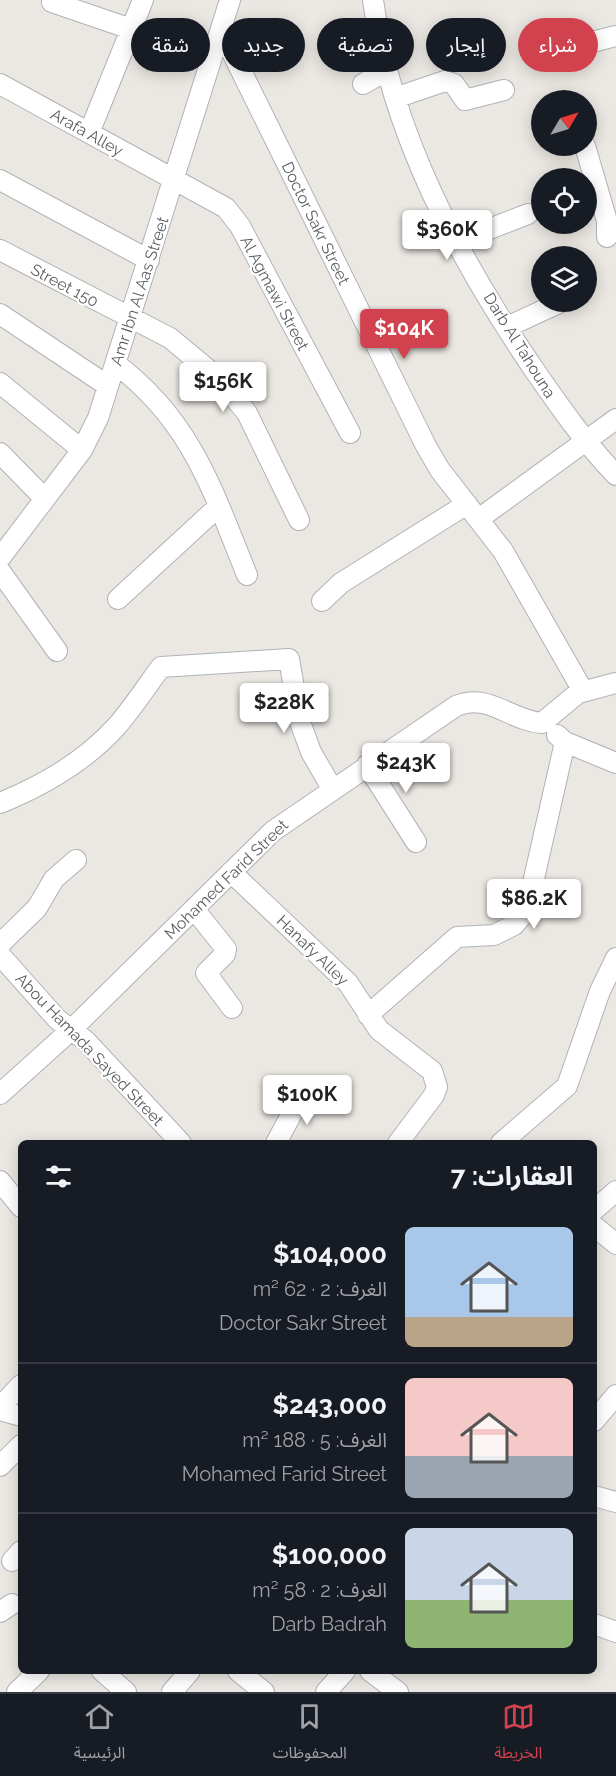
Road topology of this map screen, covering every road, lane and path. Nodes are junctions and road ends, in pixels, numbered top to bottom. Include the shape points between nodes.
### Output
1 (143, 0) edge
2 (230, 0) edge
3 (373, 0) edge
4 (52, 2) dead end
5 (136, 18) edge
6 (375, 18) edge
7 (131, 29) joint
8 (221, 30) junction
9 (616, 36) edge
10 (598, 40) edge
11 (384, 72) edge
12 (388, 72) edge
13 (0, 84) edge
14 (363, 84) dead end
15 (504, 90) dead end
16 (395, 98) junction
17 (89, 134) junction
18 (589, 156) edge
19 (0, 180) edge
20 (174, 180) junction
21 (610, 205) edge
22 (528, 214) dead end
23 (607, 237) dead end
24 (458, 241) junction
25 (0, 250) edge
26 (149, 260) junction
27 (539, 312) edge
28 (0, 314) edge
29 (130, 318) junction
30 (507, 327) junction
31 (116, 364) junction
32 (0, 383) edge
33 (108, 387) junction
34 (616, 419) edge
35 (350, 433) dead end
36 (586, 441) junction
37 (82, 450) junction
38 (0, 453) edge
39 (616, 474) edge
40 (45, 499) junction
41 (219, 506) junction
42 (473, 511) junction
43 (299, 520) dead end
44 (2, 550) edge
45 (0, 571) edge
46 (247, 575) dead end
47 (118, 599) dead end
48 (322, 601) dead end
49 (57, 651) dead end
50 (616, 683) edge
51 (583, 691) junction
52 (545, 722) junction
53 (565, 742) junction
54 (616, 763) edge
55 (367, 765) junction
56 (333, 790) junction
57 (0, 803) edge
58 (416, 842) dead end
59 (76, 860) dead end
60 (231, 872) junction
61 (194, 909) junction
62 (0, 944) edge
63 (0, 955) edge
64 (616, 958) edge
65 (232, 1008) dead end
66 (368, 1015) junction
67 (71, 1030) junction
68 (305, 1089) dead end
69 (0, 1094) edge
70 (178, 1140) edge
71 (278, 1140) edge
72 (400, 1140) edge
73 (504, 1140) edge
74 (0, 1181) edge
75 (616, 1191) edge
76 (18, 1203) edge
77 (597, 1207) edge
78 (597, 1228) edge
79 (616, 1244) edge
80 (18, 1388) edge
81 (616, 1395) edge
82 (0, 1409) edge
83 (18, 1415) edge
84 (597, 1417) edge
85 (18, 1448) edge
86 (0, 1466) edge
87 (597, 1497) edge
88 (616, 1502) edge
89 (597, 1625) edge
90 (616, 1632) edge
91 (36, 1674) edge
92 (105, 1674) edge
93 (187, 1674) edge
94 (242, 1674) edge
95 (342, 1674) edge
96 (374, 1674) edge
97 (17, 1692) edge
98 (126, 1692) edge
99 (172, 1692) edge
100 (264, 1692) edge
101 (326, 1692) edge
102 (398, 1692) edge

1 - 5 street
2 - 8 street, Amr Ibn Al Aas Street
3 - 6 street, Darb Al Tahouna
4 - 7 street
7 - 17 street
8 - 20 street, Amr Ibn Al Aas Street
8 - 42 street, Doctor Sakr Street via 426,446
9 - 10 street
11 - 14 street
12 - 16 street, Darb Al Tahouna
13 - 17 street, Arafa Alley
15 - 16 street via 465,99 454,84 445,81
16 - 24 street, Darb Al Tahouna via 425,177
17 - 20 street, Arafa Alley
18 - 21 street
19 - 26 street
20 - 26 street, Amr Ibn Al Aas Street
20 - 35 street, Al Agmawi Street via 217,201 233,216
21 - 23 street
22 - 24 street
24 - 30 street, Darb Al Tahouna
25 - 29 street, Street 150
26 - 29 street, Amr Ibn Al Aas Street
27 - 30 street
28 - 33 street
29 - 31 street, Amr Ibn Al Aas Street
29 - 43 street, Street 150 via 170,338 217,376 233,395 257,430
30 - 36 street, Darb Al Tahouna
31 - 33 street, Amr Ibn Al Aas Street
31 - 41 street via 172,418 200,462
32 - 37 street
33 - 37 street, Amr Ibn Al Aas Street
34 - 36 street
36 - 39 street, Darb Al Tahouna
36 - 42 street
37 - 40 street, Amr Ibn Al Aas Street
38 - 40 street
40 - 44 street, Amr Ibn Al Aas Street
41 - 46 street
41 - 47 street
42 - 48 street via 341,584
42 - 51 street, Doctor Sakr Street via 502,551
45 - 49 street
50 - 51 street
51 - 52 street
52 - 53 street
52 - 55 street, Mohamed Farid Street via 536,723 480,701 465,702
53 - 54 street
53 - 66 street via 530,896 521,916 514,925 494,935 457,937
55 - 56 street, Mohamed Farid Street
55 - 58 street
56 - 57 street via 311,753 300,722 289,659 161,667 117,726 94,749 62,772
56 - 60 street, Mohamed Farid Street via 273,831
59 - 62 street via 54,879 38,908
60 - 61 street, Mohamed Farid Street
60 - 66 street, Hanafy Alley via 348,983
61 - 65 street via 226,950 206,973
61 - 67 street, Mohamed Farid Street
63 - 67 street, Abou Hamada Sayed Street via 57,1020
64 - 73 street via 600,991 567,1086
66 - 72 street, Hanafy Alley via 385,1036 432,1071 436,1079 435,1095
67 - 69 street, Mohamed Farid Street
67 - 70 street, Abou Hamada Sayed Street via 86,1041
68 - 71 street
74 - 76 street
75 - 77 street
78 - 79 street
80 - 82 street
81 - 84 street
82 - 83 street
85 - 86 street
87 - 88 street
89 - 90 street
91 - 97 street
92 - 98 street
93 - 99 street
94 - 100 street
95 - 101 street
96 - 102 street

